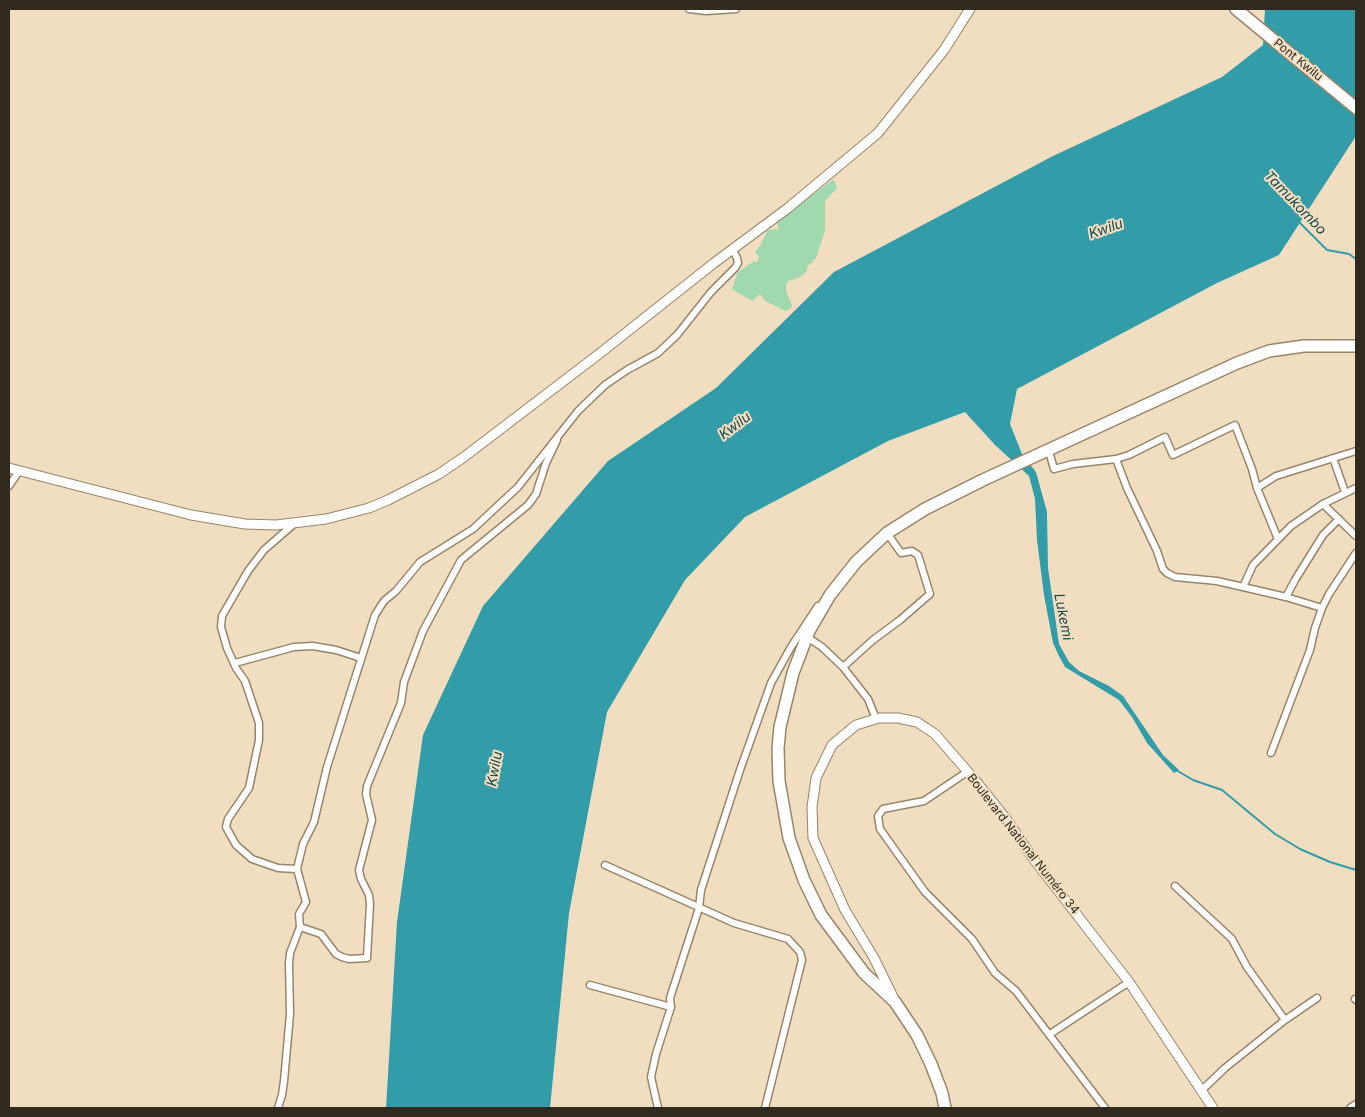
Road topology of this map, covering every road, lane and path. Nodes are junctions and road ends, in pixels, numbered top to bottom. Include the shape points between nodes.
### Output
1 (689, 9) edge
2 (736, 9) edge
3 (970, 9) edge
4 (1238, 11) edge
5 (1356, 108) edge
6 (733, 250) junction
7 (1356, 346) edge
8 (558, 437) junction
9 (1356, 450) edge
10 (1048, 451) junction
11 (1333, 458) junction
12 (1116, 459) junction
13 (9, 468) edge
14 (19, 471) junction
15 (9, 486) edge
16 (1257, 488) junction
17 (1356, 488) edge
18 (1345, 492) junction
19 (1323, 504) junction
20 (1339, 519) junction
21 (296, 523) junction
22 (887, 533) junction
23 (1356, 536) edge
24 (1278, 538) junction
25 (1356, 553) edge
26 (842, 578) junction
27 (1243, 587) junction
28 (1286, 597) junction
29 (1322, 608) junction
30 (807, 637) junction
31 (361, 658) junction
32 (235, 663) junction
33 (844, 667) junction
34 (876, 719) junction
35 (1271, 753) dead end
36 (967, 772) junction
37 (605, 865) dead end
38 (297, 869) junction
39 (1175, 886) dead end
40 (699, 908) junction
41 (300, 928) junction
42 (1129, 982) junction
43 (590, 985) dead end
44 (1317, 998) dead end
45 (895, 1002) junction
46 (671, 1007) junction
47 (1285, 1020) junction
48 (1050, 1034) junction
49 (1201, 1090) junction
50 (1356, 1104) edge
51 (278, 1108) edge
52 (658, 1108) edge
53 (765, 1108) edge
54 (945, 1108) edge
55 (1105, 1108) edge
56 (1212, 1108) edge
57 (1350, 1108) edge

1 - 2 street
3 - 6 main road via 944,50 878,133
4 - 5 highway, Pont Kwilu
6 - 8 street via 738,263 677,335 658,352 605,385 578,411
6 - 21 main road via 439,474 369,508
7 - 10 highway via 1304,346 1269,351
8 - 31 street via 530,474 486,518 463,537 420,562 384,601 374,615
8 - 41 street via 532,499 461,560 423,631 404,682 401,703 366,786 372,820 359,870 370,904 366,958 349,960 342,957 320,934
9 - 11 street
10 - 12 street via 1054,469
10 - 22 highway via 924,509
11 - 16 street via 1276,476
11 - 18 street
12 - 16 street via 1165,437 1173,455 1235,425
12 - 27 street via 1163,569 1175,577
13 - 14 main road
14 - 15 street
14 - 21 main road via 216,520 276,525
16 - 24 street
17 - 18 street
18 - 19 street
19 - 20 street
19 - 24 street
20 - 23 street
20 - 28 street via 1323,535
21 - 32 street via 264,550 222,616 221,626 227,648
22 - 26 highway
22 - 33 street via 901,553 912,551 918,555 930,594
24 - 27 street via 1253,565
25 - 29 street
26 - 30 highway
26 - 40 street via 806,623 772,683 740,770
27 - 28 street
28 - 29 street
29 - 35 street via 1310,650
30 - 33 street
30 - 45 highway via 792,673 778,748 789,838 804,880 822,915 864,973
31 - 32 street via 313,646 294,647
31 - 38 street via 327,767 314,822 303,844
32 - 38 street via 245,681 259,723 259,740 250,788 226,827 236,845 252,859 278,868
33 - 34 street via 868,699
34 - 36 main road, Boulevard National Numéro 34 via 898,718 917,722 935,734
34 - 45 main road, Boulevard National Numéro 34 via 856,725 832,745 816,778 812,806 813,838 845,910 874,958
36 - 42 main road, Boulevard National Numéro 34
36 - 48 street via 924,802 883,809 878,816 880,828 925,892 972,939 995,973 1016,991
37 - 40 street
38 - 41 street via 306,898 299,914
39 - 47 street via 1232,939 1247,967
40 - 46 street via 670,998
40 - 53 street via 734,924 788,939 800,952 802,960
41 - 51 street via 290,953 290,1014 284,1081
42 - 48 street
42 - 49 main road, Boulevard National Numéro 34
43 - 46 street
44 - 47 street
45 - 54 highway via 931,1064
46 - 52 street via 651,1077
47 - 49 street
48 - 55 street
49 - 56 main road, Boulevard National Numéro 34
50 - 57 street

